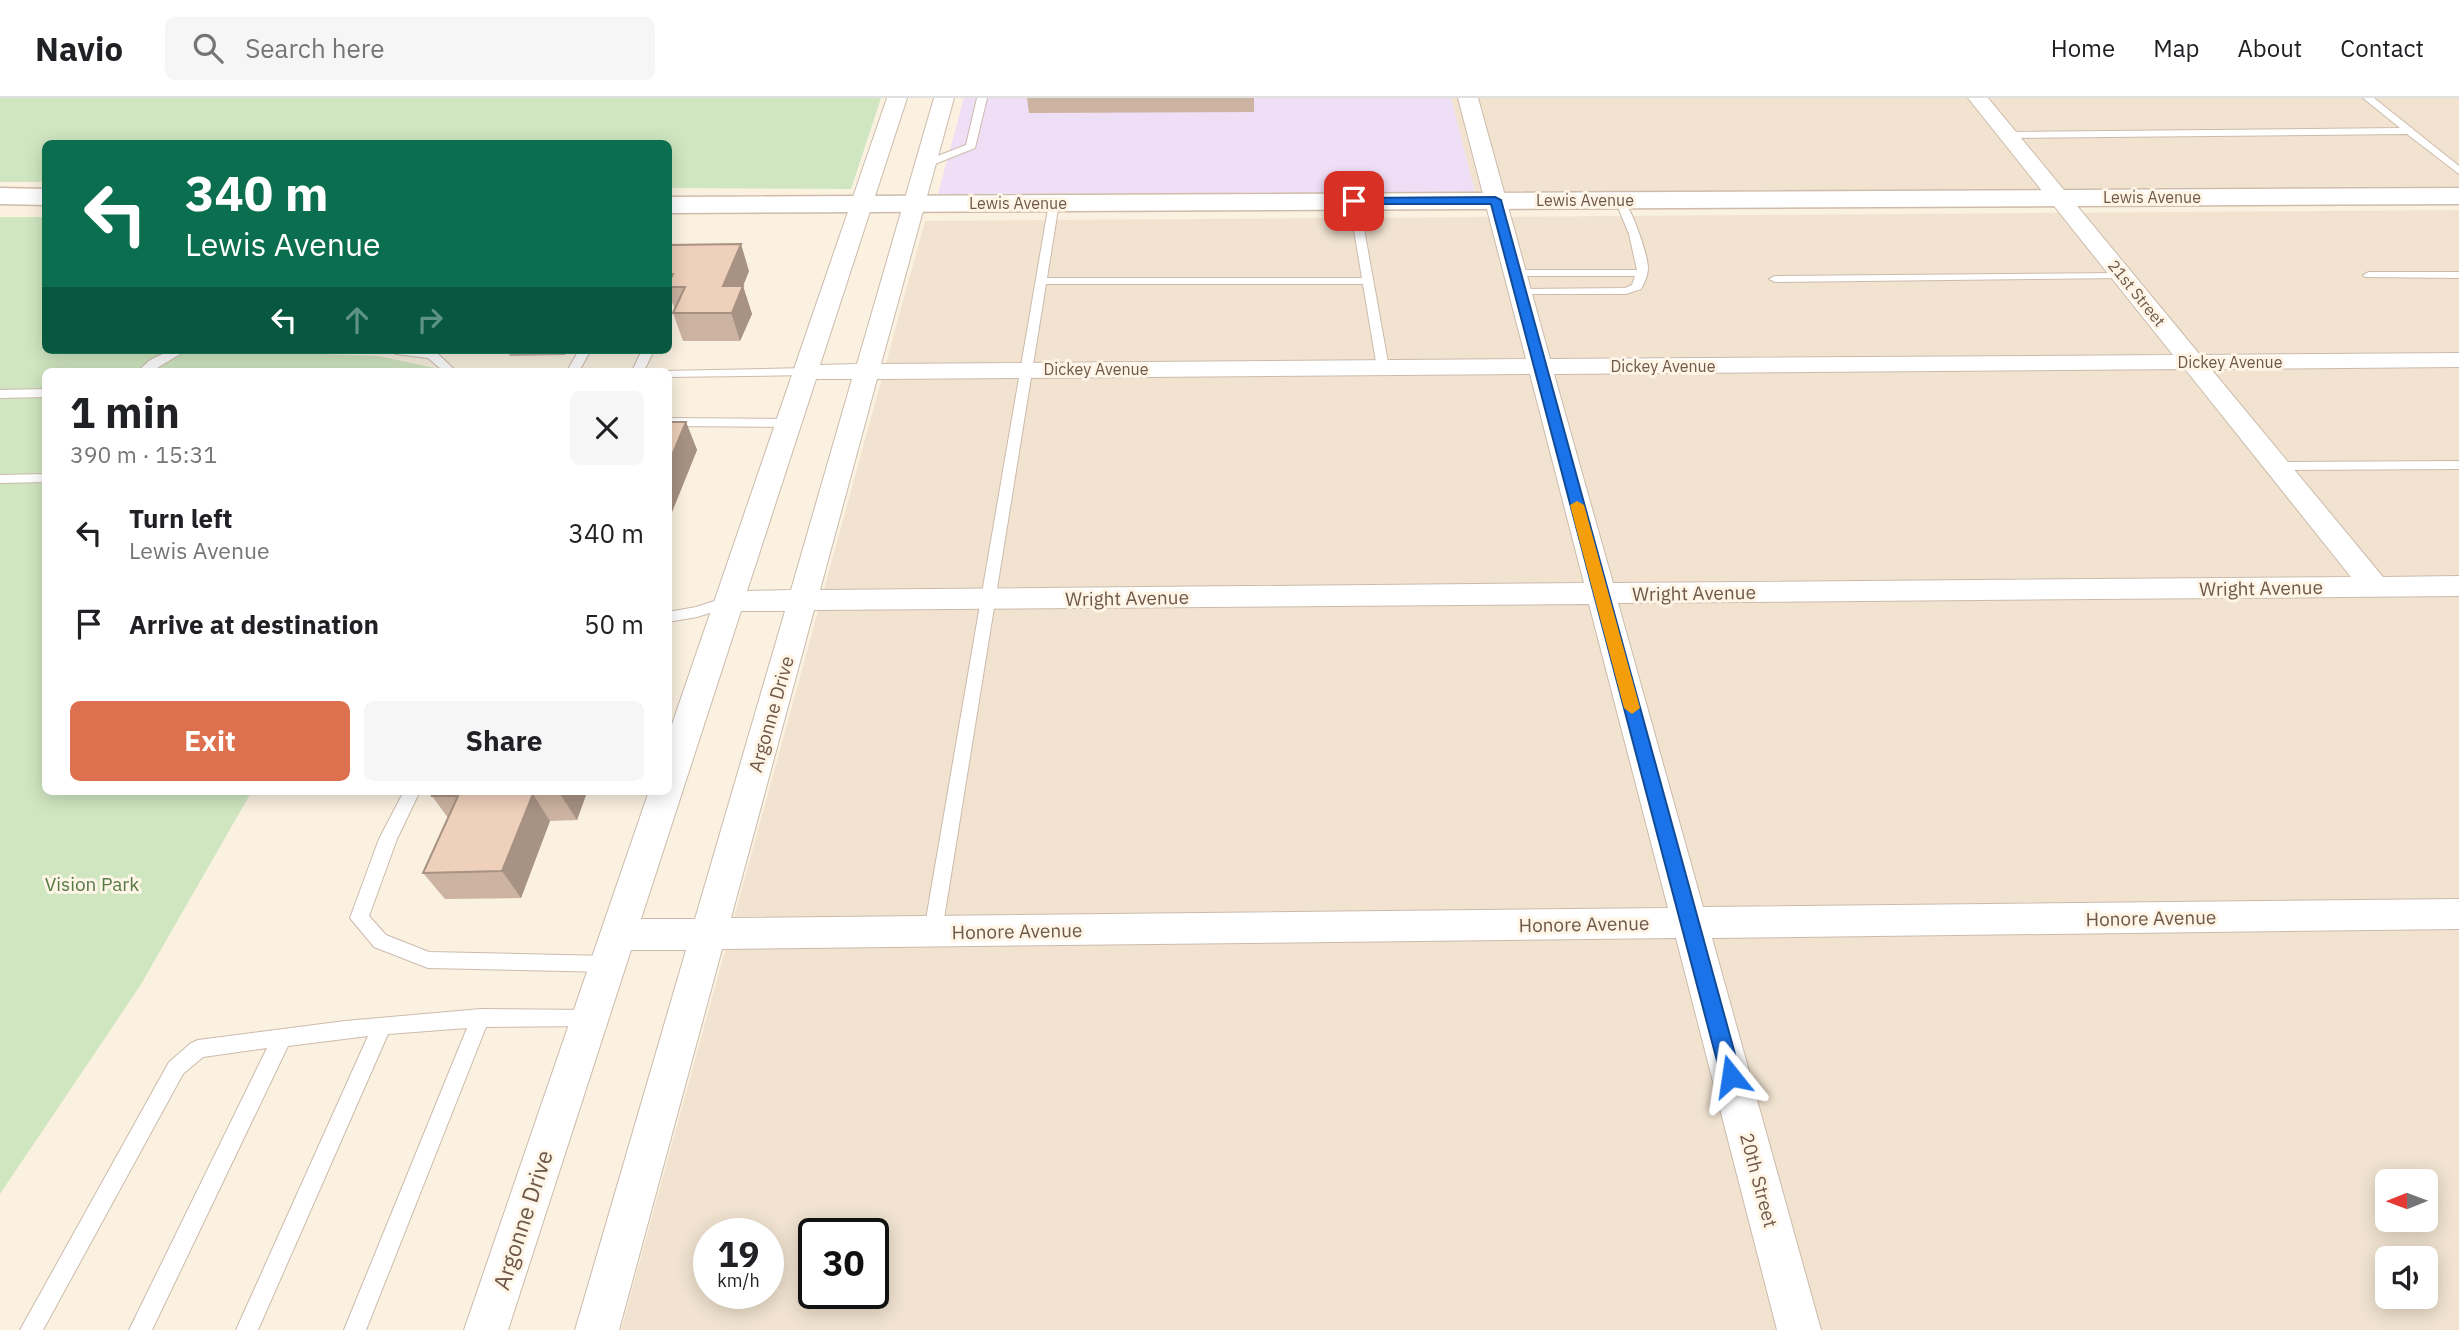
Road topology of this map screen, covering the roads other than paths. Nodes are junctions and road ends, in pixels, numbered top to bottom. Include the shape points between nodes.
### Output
1 (897, 98) edge
2 (944, 98) edge
3 (982, 98) edge
4 (1468, 98) edge
5 (1978, 98) edge
6 (2368, 98) edge
7 (2409, 131) junction
8 (2008, 135) junction
9 (926, 164) junction
10 (2459, 171) edge
11 (0, 196) edge
12 (2459, 196) edge
13 (42, 197) edge
14 (2059, 198) junction
15 (1495, 200) junction
16 (1620, 200) junction
17 (1354, 201) junction
18 (915, 203) junction
19 (1054, 203) junction
20 (862, 204) junction
21 (672, 205) edge
22 (1641, 273) junction
23 (2369, 275) dead end
24 (2459, 275) edge
25 (2123, 276) junction
26 (1775, 279) dead end
27 (1041, 281) junction
28 (1368, 281) junction
29 (1517, 282) junction
30 (173, 354) edge
31 (437, 354) edge
32 (2459, 360) edge
33 (2192, 362) junction
34 (1540, 366) junction
35 (148, 368) edge
36 (448, 368) edge
37 (1383, 368) junction
38 (1027, 370) junction
39 (867, 371) junction
40 (806, 372) junction
41 (672, 373) edge
42 (42, 393) edge
43 (0, 394) edge
44 (672, 422) edge
45 (789, 423) junction
46 (2459, 465) edge
47 (2277, 466) junction
48 (42, 478) edge
49 (0, 479) edge
50 (2459, 586) edge
51 (2375, 587) junction
52 (1601, 593) junction
53 (989, 599) junction
54 (730, 601) junction
55 (803, 601) junction
56 (672, 616) edge
57 (672, 773) edge
58 (410, 795) edge
59 (665, 795) edge
60 (2459, 914) edge
61 (1690, 923) junction
62 (933, 932) junction
63 (709, 934) junction
64 (613, 950) junction
65 (481, 1017) junction
66 (590, 1018) junction
67 (382, 1027) junction
68 (282, 1038) junction
69 (32, 1330) edge
70 (141, 1330) edge
71 (247, 1330) edge
72 (355, 1330) edge
73 (486, 1330) edge
74 (597, 1330) edge
75 (1799, 1330) edge

1 - 20 street
2 - 9 street, Argonne Drive
3 - 9 lane via 971,146
4 - 15 street, 20th Street
5 - 8 street, 21st Street
6 - 7 lane
7 - 8 lane
7 - 10 lane
8 - 14 street, 21st Street
9 - 18 street, Argonne Drive
11 - 13 main road
12 - 14 main road, Lewis Avenue
14 - 16 main road, Lewis Avenue
14 - 25 street, 21st Street
15 - 16 main road, Lewis Avenue
15 - 17 main road, Lewis Avenue
15 - 29 street, 20th Street
16 - 22 lane via 1634,234
17 - 19 main road, Lewis Avenue
17 - 28 lane
18 - 19 main road, Lewis Avenue
18 - 20 main road, Lewis Avenue
18 - 39 street, Argonne Drive
19 - 27 lane
20 - 21 main road, Lewis Avenue
20 - 40 street
22 - 29 lane
22 - 29 lane via 1637,287 1626,290
23 - 24 lane
25 - 26 lane
25 - 33 street, 21st Street
27 - 28 lane
27 - 38 lane
28 - 37 lane
29 - 34 street, 20th Street
30 - 35 lane
31 - 36 lane
32 - 33 street, Dickey Avenue
33 - 34 street, Dickey Avenue
33 - 47 street, 21st Street
34 - 37 street, Dickey Avenue
34 - 52 street, 20th Street
37 - 38 street, Dickey Avenue
38 - 39 street, Dickey Avenue
38 - 53 lane
39 - 40 street, Dickey Avenue
39 - 55 street, Argonne Drive
40 - 41 lane
40 - 45 street
42 - 43 lane
44 - 45 lane
45 - 54 street
46 - 47 lane
47 - 51 street, 21st Street
48 - 49 lane
50 - 51 street, Wright Avenue
51 - 52 street, Wright Avenue
52 - 53 street, Wright Avenue
52 - 61 street, 20th Street
53 - 55 street, Wright Avenue
53 - 62 lane
54 - 55 street, Wright Avenue
54 - 56 lane
54 - 57 street
55 - 63 street, Argonne Drive
58 - 64 lane via 359,918 380,942 428,960
59 - 64 street, Argonne Drive
60 - 61 street, Honore Avenue
61 - 62 street, Honore Avenue
61 - 75 street, 20th Street
62 - 63 street, Honore Avenue
63 - 64 street, Honore Avenue
63 - 74 street, Argonne Drive
64 - 66 street, Argonne Drive
65 - 66 lane
65 - 67 lane
65 - 72 lane
66 - 73 street, Argonne Drive
67 - 68 lane
67 - 71 lane
68 - 69 lane via 198,1049 176,1068
68 - 70 lane

